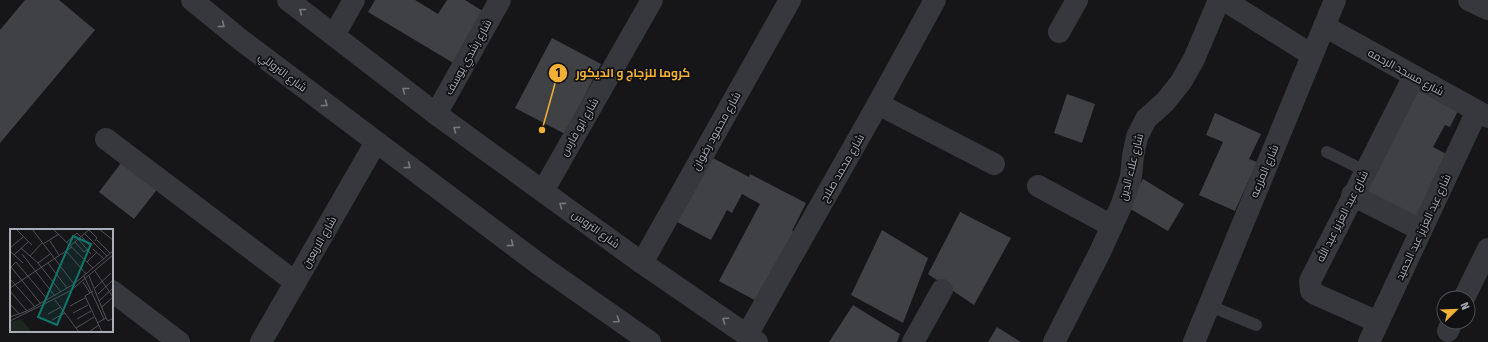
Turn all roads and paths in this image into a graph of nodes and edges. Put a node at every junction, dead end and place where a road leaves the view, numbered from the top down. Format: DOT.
graph roads {
  1 [pos="192,0"];
  2 [pos="288,0"];
  3 [pos="354,0"];
  4 [pos="500,0"];
  5 [pos="652,0"];
  6 [pos="790,0"];
  7 [pos="934,0"];
  8 [pos="1077,0"];
  9 [pos="1219,0"];
  10 [pos="1224,0"];
  11 [pos="1335,0"];
  12 [pos="1469,0"];
  13 [pos="1488,9"];
  14 [pos="1324,26"];
  15 [pos="1059,32"];
  16 [pos="334,35"];
  17 [pos="1312,55"];
  18 [pos="1414,76"];
  19 [pos="878,104"];
  20 [pos="436,114"];
  21 [pos="1482,114"];
  22 [pos="106,139"];
  23 [pos="376,142"];
  24 [pos="1328,152"];
  25 [pos="994,164"];
  26 [pos="1365,171"];
  27 [pos="1038,186"];
  28 [pos="543,191"];
  29 [pos="1352,195"];
  30 [pos="1112,226"];
  31 [pos="1421,230"];
  32 [pos="1488,249"];
  33 [pos="642,263"];
  34 [pos="296,282"];
  35 [pos="942,290"];
  36 [pos="1468,290"];
  37 [pos="113,292"];
  38 [pos="1208,305"];
  39 [pos="1378,322"];
  40 [pos="1256,325"];
  41 [pos="752,339"];
  42 [pos="179,342"];
  43 [pos="261,342"];
  44 [pos="650,342"];
  45 [pos="913,342"];
  46 [pos="1054,342"];
  47 [pos="1194,342"];
  48 [pos="1369,342"];
  1 -- 23 [label="street, شارع التروللي, one-way"];
  16 -- 2 [label="street, one-way"];
  3 -- 16 [label="street"];
  4 -- 20 [label="street, شارع رشدي يوسف"];
  5 -- 28 [label="street, شارع ابو فارس"];
  6 -- 33 [label="street, شارع محمود رضوان"];
  7 -- 19 [label="street, شارع محمد صلاح"];
  8 -- 15 [label="street"];
  9 -- 30 [label="street, شارع علاء الدين"];
  10 -- 17 [label="street"];
  11 -- 14 [label="street, شارع المزرعه"];
  12 -- 13 [label="street"];
  14 -- 17 [label="street, شارع المزرعه"];
  14 -- 18 [label="street, شارع مسجد الرحمه"];
  20 -- 16 [label="street, one-way"];
  17 -- 38 [label="street, شارع المزرعه"];
  18 -- 21 [label="street, شارع مسجد الرحمه"];
  18 -- 26 [label="street, شارع عبد العزيز عبد الله"];
  19 -- 25 [label="street"];
  19 -- 41 [label="street, شارع محمد صلاح"];
  28 -- 20 [label="street, شارع التروس, one-way"];
  21 -- 31 [label="street, شارع عبد العزيز عبد الحميد"];
  22 -- 34 [label="street"];
  23 -- 34 [label="street, شارع الاربعين"];
  23 -- 44 [label="street, one-way"];
  24 -- 26 [label="lane"];
  26 -- 29 [label="street, شارع عبد العزيز عبد الله"];
  27 -- 30 [label="street"];
  33 -- 28 [label="street, شارع التروس, one-way"];
  29 -- 31 [label="street"];
  29 -- 39 [label="street, شارع عبد العزيز عبد الله"];
  30 -- 46 [label="street, شارع علاء الدين"];
  31 -- 39 [label="street, شارع عبد العزيز عبد الحميد"];
  32 -- 36 [label="street"];
  41 -- 33 [label="street, شارع التروس, one-way"];
  34 -- 43 [label="street, شارع الاربعين"];
  35 -- 45 [label="street"];
  37 -- 42 [label="street"];
  38 -- 40 [label="lane"];
  38 -- 47 [label="street, شارع المزرعه"];
  39 -- 48 [label="street, شارع عبد العزيز عبد الحميد"];
}
